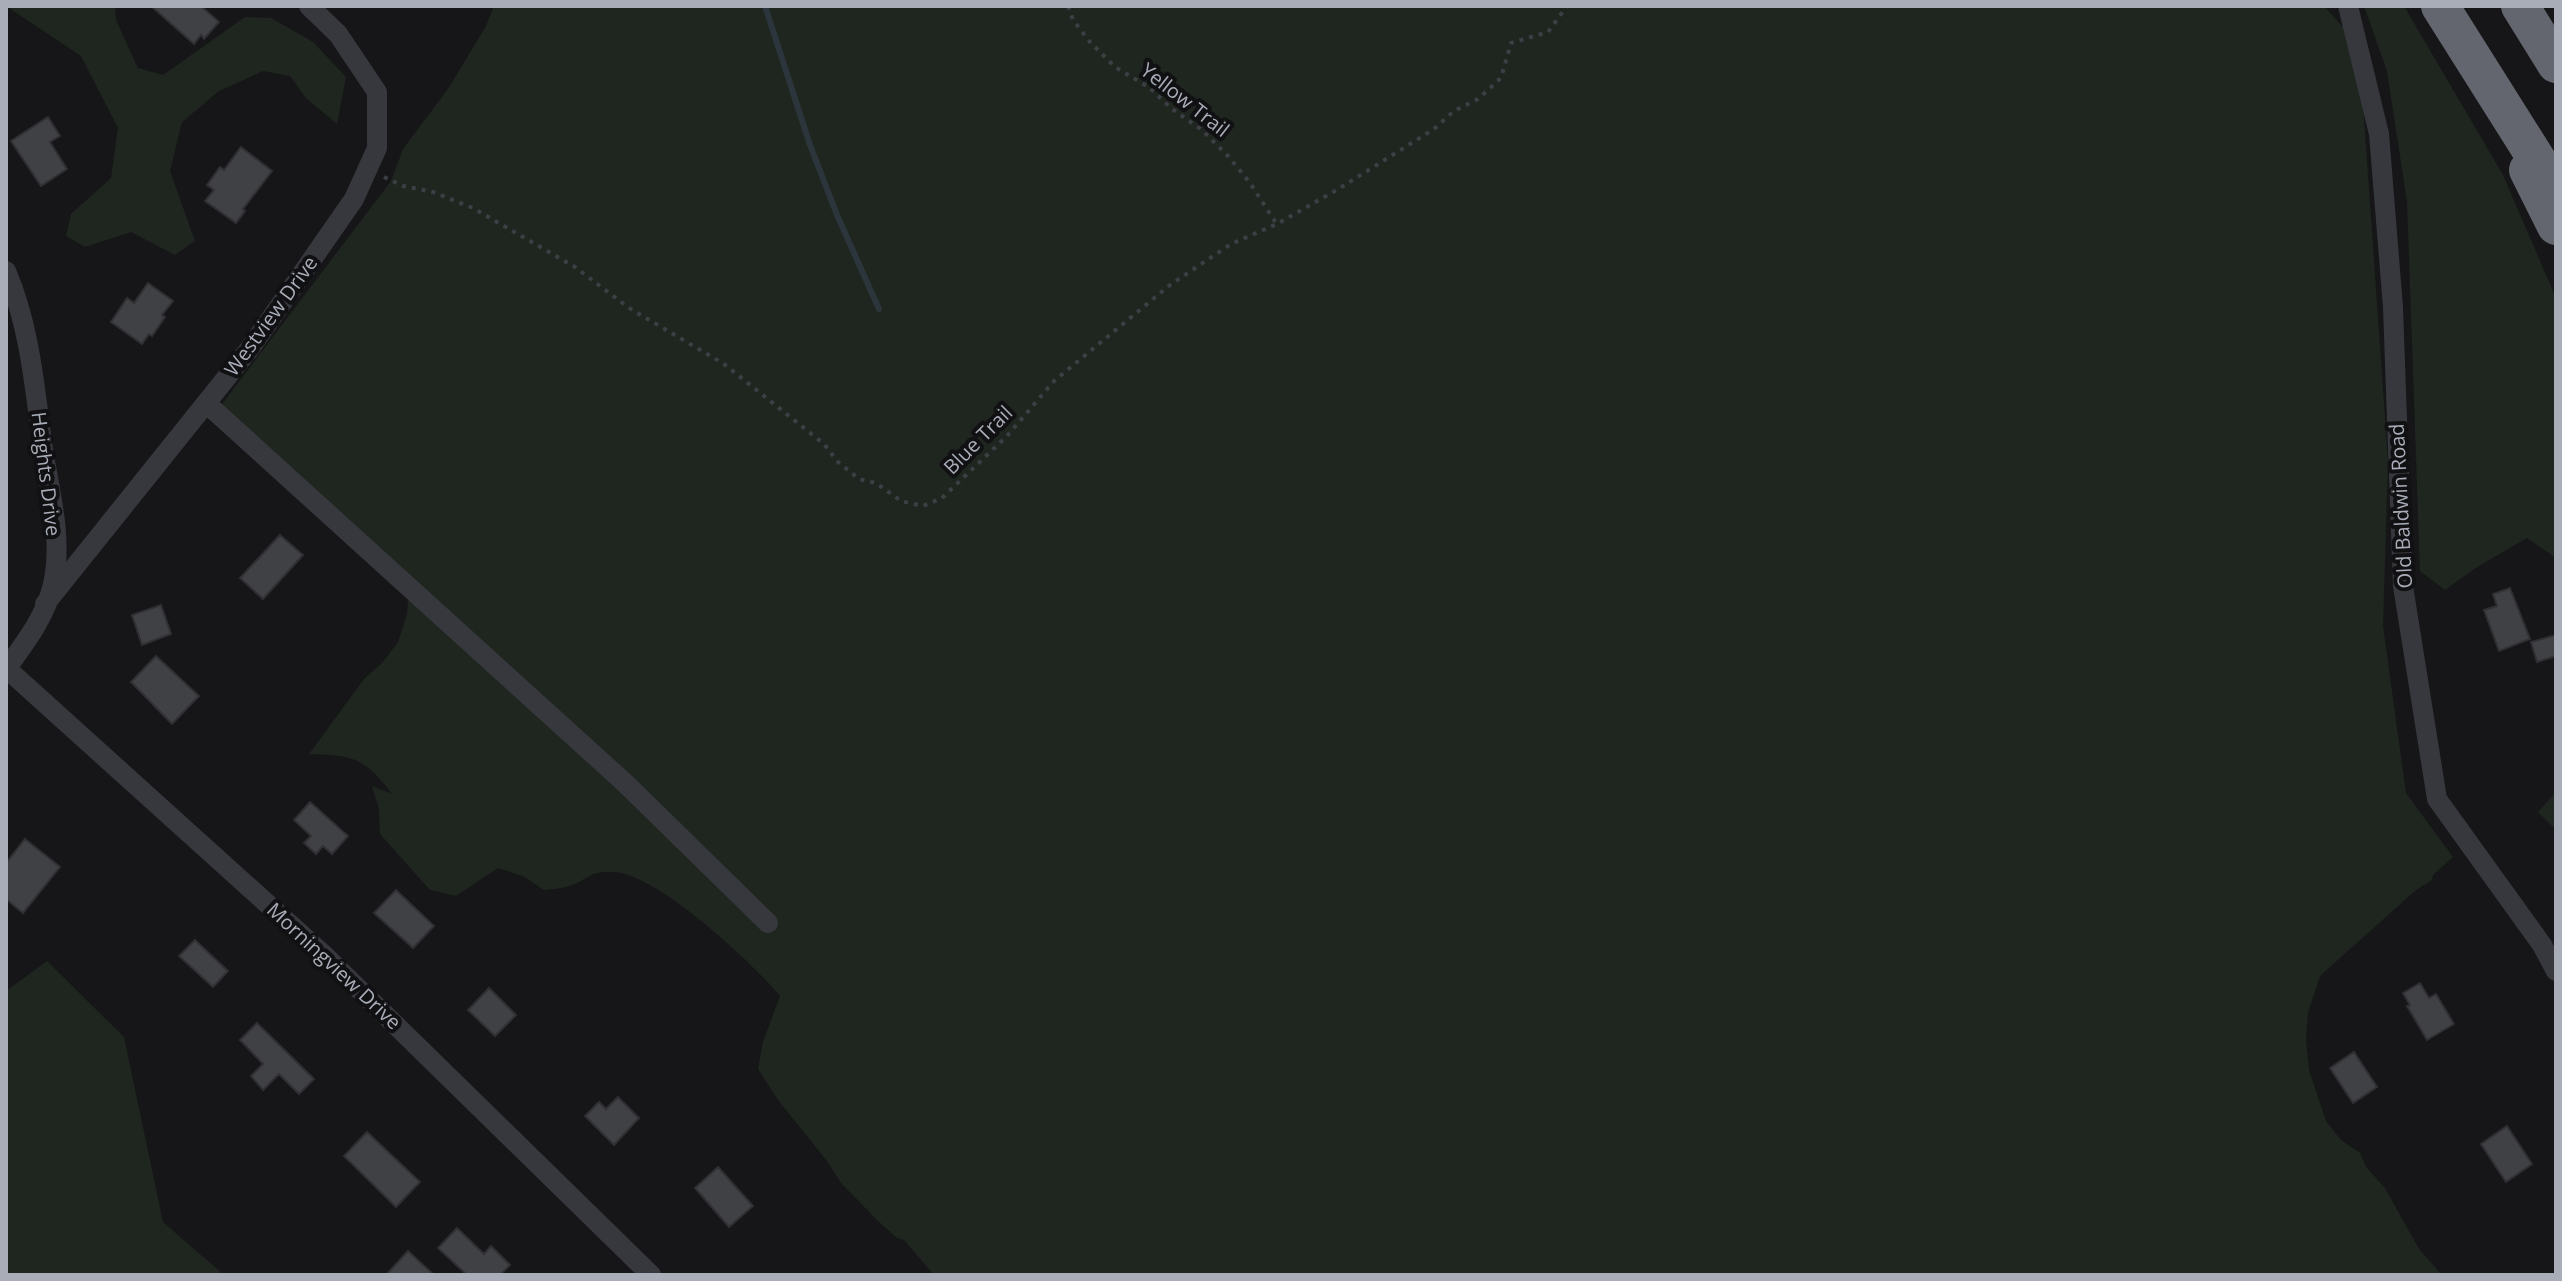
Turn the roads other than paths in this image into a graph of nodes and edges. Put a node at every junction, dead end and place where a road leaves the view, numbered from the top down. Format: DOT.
graph roads {
  1 [pos="309,6"];
  2 [pos="2348,6"];
  3 [pos="2440,6"];
  4 [pos="2520,6"];
  5 [pos="2470,52"];
  6 [pos="2556,53"];
  7 [pos="2556,64"];
  8 [pos="2556,190"];
  9 [pos="2556,226"];
  10 [pos="6,271"];
  11 [pos="206,403"];
  12 [pos="45,604"];
  13 [pos="6,669"];
  14 [pos="768,923"];
  15 [pos="2556,971"];
  16 [pos="651,1275"];
  1 -- 11 [label="street, Westview Drive"];
  2 -- 15 [label="street, Old Baldwin Road"];
  3 -- 5 [label="highway"];
  4 -- 6 [label="highway"];
  4 -- 7 [label="highway"];
  5 -- 8 [label="highway"];
  5 -- 9 [label="highway"];
  10 -- 12 [label="street, Heights Drive"];
  11 -- 12 [label="street, Westview Drive"];
  11 -- 14 [label="street"];
  12 -- 13 [label="street, Heights Drive"];
  13 -- 16 [label="street, Morningview Drive"];
}
